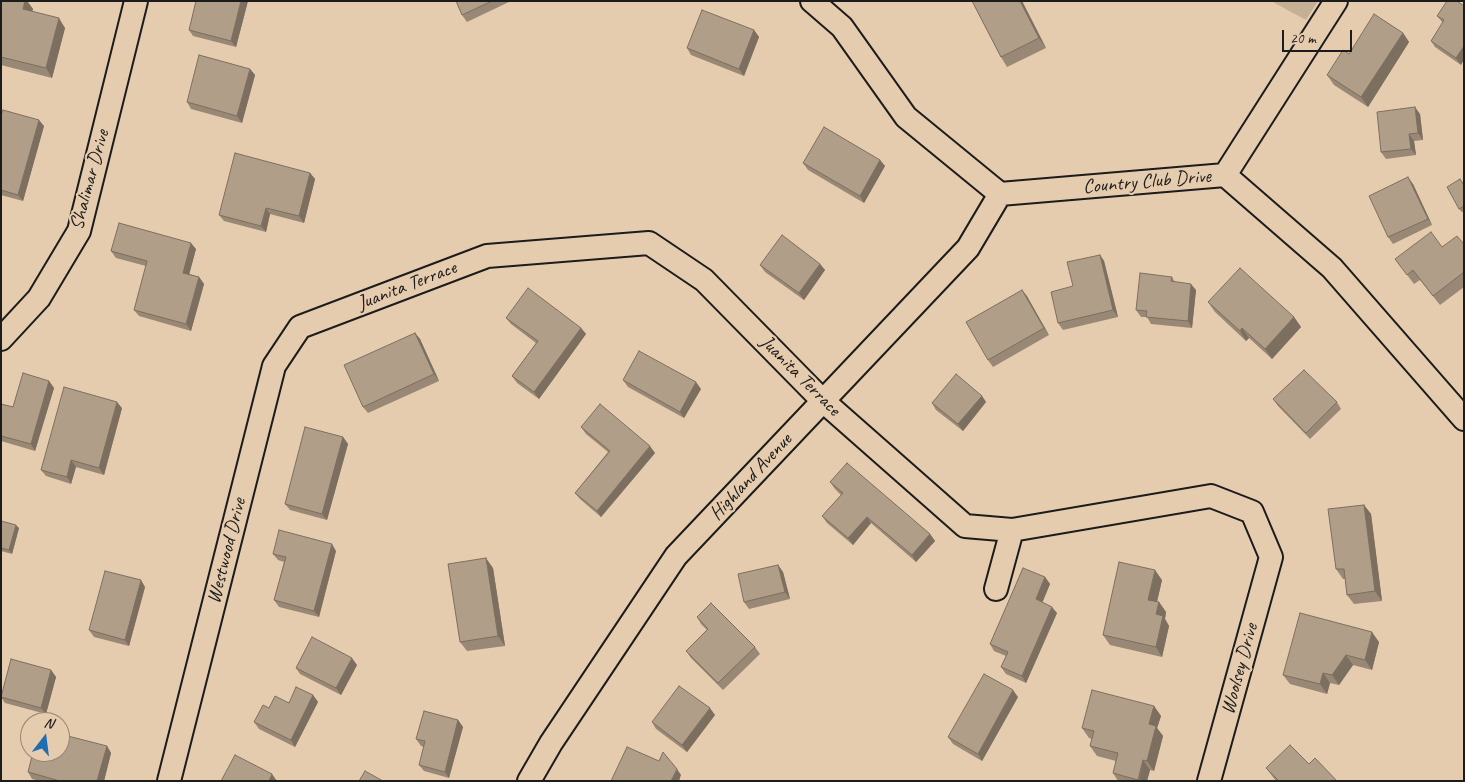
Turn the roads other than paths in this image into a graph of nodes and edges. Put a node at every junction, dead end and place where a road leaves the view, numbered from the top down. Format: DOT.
graph roads {
  1 [pos="136,1"];
  2 [pos="812,1"];
  3 [pos="1336,1"];
  4 [pos="1226,175"];
  5 [pos="1000,194"];
  6 [pos="300,327"];
  7 [pos="1,339"];
  8 [pos="822,400"];
  9 [pos="1464,419"];
  10 [pos="1012,530"];
  11 [pos="1271,557"];
  12 [pos="996,589"];
  13 [pos="169,781"];
  14 [pos="529,781"];
  15 [pos="1209,781"];
  1 -- 7 [label="street, Shalimar Drive"];
  2 -- 5 [label="street"];
  3 -- 4 [label="street"];
  4 -- 5 [label="street, Country Club Drive"];
  4 -- 9 [label="street, Country Club Drive"];
  5 -- 8 [label="street, Highland Avenue"];
  6 -- 8 [label="street, Juanita Terrace"];
  6 -- 13 [label="street, Westwood Drive"];
  8 -- 10 [label="street, Juanita Terrace"];
  8 -- 14 [label="street, Highland Avenue"];
  10 -- 11 [label="street, Juanita Terrace"];
  10 -- 12 [label="street"];
  11 -- 15 [label="street, Woolsey Drive"];
}
